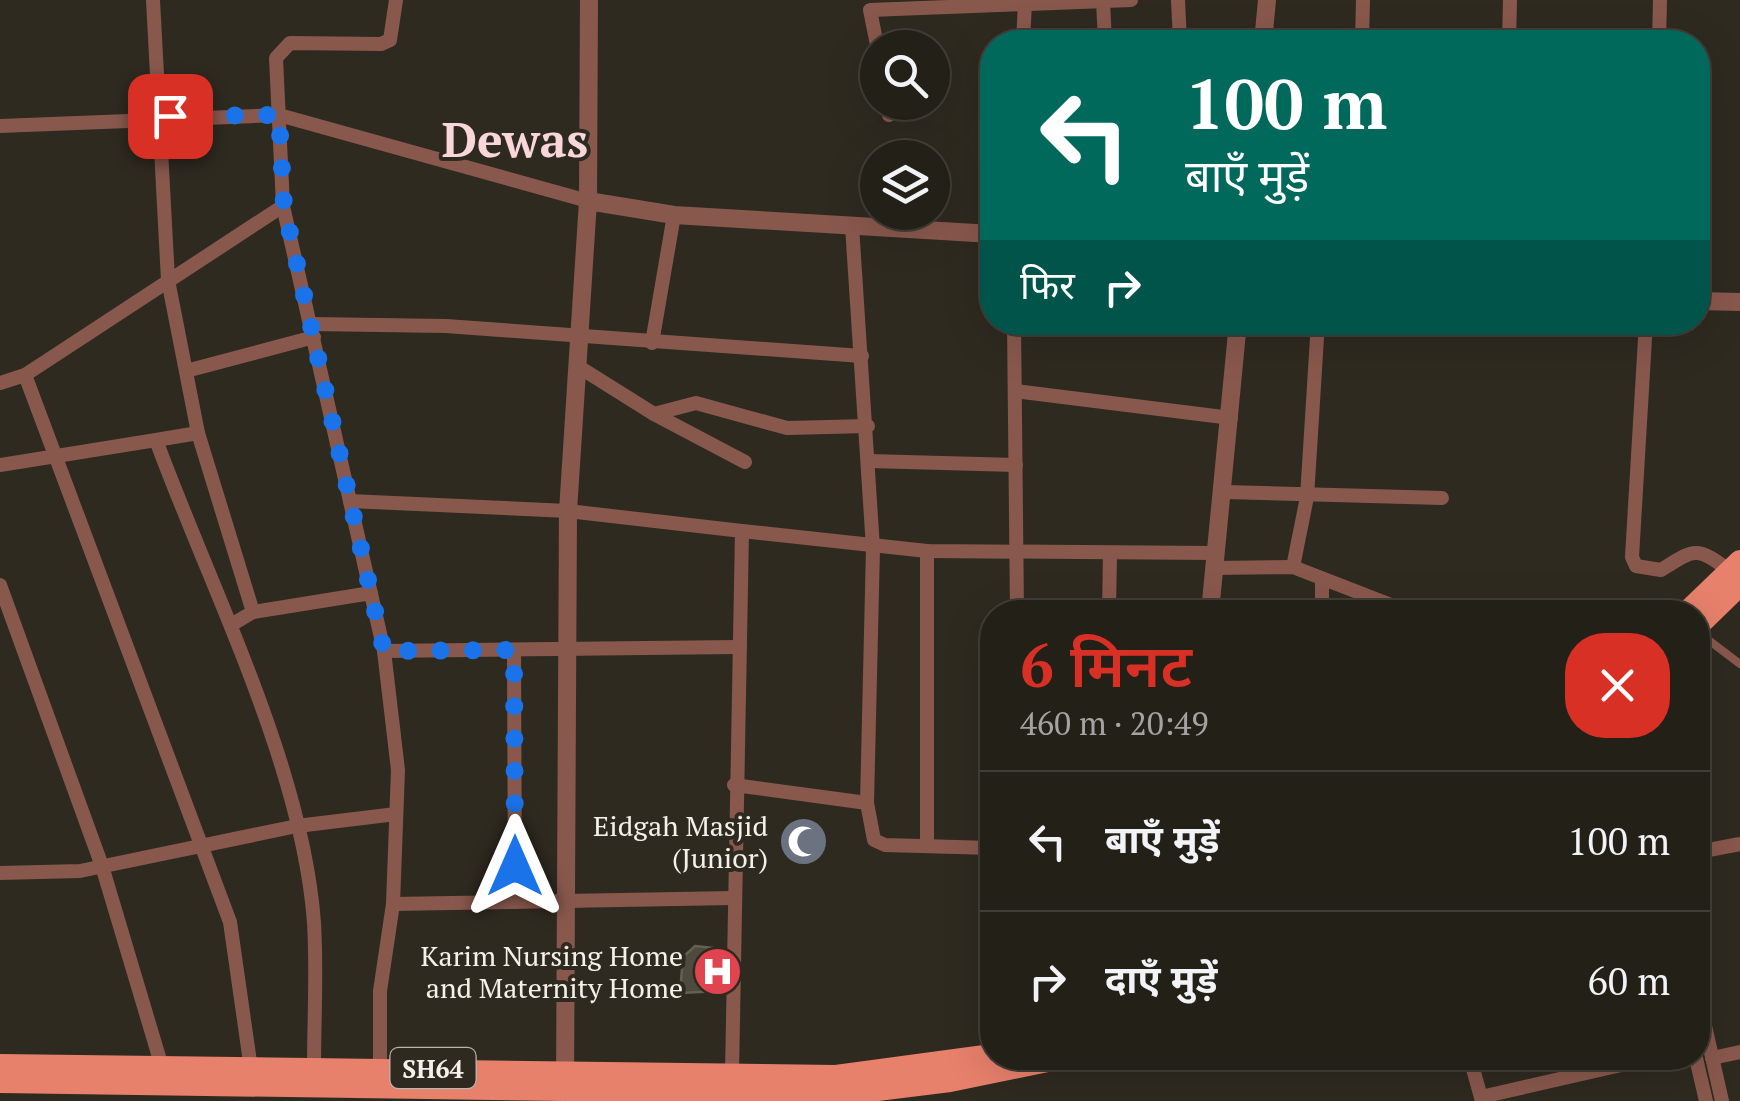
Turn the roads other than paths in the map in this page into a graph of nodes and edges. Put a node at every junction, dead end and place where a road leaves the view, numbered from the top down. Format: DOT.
graph roads {
  1 [pos="153,0"];
  2 [pos="396,0"];
  3 [pos="590,0"];
  4 [pos="1111,0"];
  5 [pos="1131,0"];
  6 [pos="1178,0"];
  7 [pos="1267,0"];
  8 [pos="1364,0"];
  9 [pos="1510,0"];
  10 [pos="1660,0"];
  11 [pos="1103,1"];
  12 [pos="1025,2"];
  13 [pos="865,5"];
  14 [pos="872,30"];
  15 [pos="1023,30"];
  16 [pos="1104,30"];
  17 [pos="1179,30"];
  18 [pos="1264,30"];
  19 [pos="1363,30"];
  20 [pos="1509,30"];
  21 [pos="1659,30"];
  22 [pos="279,115"];
  23 [pos="159,117"];
  24 [pos="0,126"];
  25 [pos="588,201"];
  26 [pos="284,206"];
  27 [pos="674,215"];
  28 [pos="852,226"];
  29 [pos="980,233"];
  30 [pos="168,280"];
  31 [pos="1710,301"];
  32 [pos="1740,302"];
  33 [pos="312,330"];
  34 [pos="1014,335"];
  35 [pos="1237,335"];
  36 [pos="1317,335"];
  37 [pos="1645,335"];
  38 [pos="582,337"];
  39 [pos="652,344"];
  40 [pos="862,356"];
  41 [pos="579,367"];
  42 [pos="186,371"];
  43 [pos="25,376"];
  44 [pos="0,383"];
  45 [pos="1015,391"];
  46 [pos="654,414"];
  47 [pos="1231,418"];
  48 [pos="868,426"];
  49 [pos="198,433"];
  50 [pos="156,440"];
  51 [pos="55,457"];
  52 [pos="745,462"];
  53 [pos="869,462"];
  54 [pos="0,465"];
  55 [pos="1016,465"];
  56 [pos="1225,492"];
  57 [pos="1307,497"];
  58 [pos="1442,498"];
  59 [pos="350,502"];
  60 [pos="568,511"];
  61 [pos="742,530"];
  62 [pos="873,548"];
  63 [pos="927,551"];
  64 [pos="1110,553"];
  65 [pos="1017,554"];
  66 [pos="1214,561"];
  67 [pos="1293,567"];
  68 [pos="1737,572"];
  69 [pos="1322,581"];
  70 [pos="0,585"];
  71 [pos="371,593"];
  72 [pos="1018,600"];
  73 [pos="1109,600"];
  74 [pos="1211,600"];
  75 [pos="1322,600"];
  76 [pos="1375,600"];
  77 [pos="1702,600"];
  78 [pos="253,612"];
  79 [pos="1710,612"];
  80 [pos="231,624"];
  81 [pos="1710,640"];
  82 [pos="738,647"];
  83 [pos="568,649"];
  84 [pos="514,650"];
  85 [pos="384,651"];
  86 [pos="1740,664"];
  87 [pos="734,785"];
  88 [pos="867,804"];
  89 [pos="396,814"];
  90 [pos="297,826"];
  91 [pos="1740,844"];
  92 [pos="928,846"];
  93 [pos="204,848"];
  94 [pos="980,848"];
  95 [pos="1710,850"];
  96 [pos="102,866"];
  97 [pos="0,873"];
  98 [pos="732,898"];
  99 [pos="515,902"];
  100 [pos="568,902"];
  101 [pos="393,904"];
  102 [pos="1710,1049"];
  103 [pos="1740,1052"];
  104 [pos="980,1058"];
  105 [pos="1712,1058"];
  106 [pos="0,1065"];
  107 [pos="162,1067"];
  108 [pos="314,1067"];
  109 [pos="251,1068"];
  110 [pos="986,1070"];
  111 [pos="1473,1070"];
  112 [pos="1602,1070"];
  113 [pos="1699,1070"];
  114 [pos="732,1074"];
  115 [pos="111,1076"];
  116 [pos="0,1082"];
  117 [pos="372,1085"];
  118 [pos="565,1086"];
  119 [pos="858,1090"];
  120 [pos="190,1094"];
  121 [pos="1481,1099"];
  122 [pos="1706,1101"];
  123 [pos="1722,1101"];
  1 -- 23 [label="street"];
  2 -- 22 [label="street"];
  3 -- 25 [label="street"];
  4 -- 5 [label="street"];
  4 -- 11 [label="street"];
  6 -- 17 [label="street"];
  7 -- 18 [label="street"];
  8 -- 19 [label="street"];
  9 -- 20 [label="street"];
  10 -- 21 [label="street"];
  11 -- 12 [label="street"];
  11 -- 16 [label="street"];
  12 -- 13 [label="street"];
  12 -- 15 [label="street"];
  13 -- 14 [label="street"];
  22 -- 23 [label="street"];
  22 -- 25 [label="street"];
  22 -- 26 [label="street"];
  23 -- 24 [label="street"];
  23 -- 30 [label="street"];
  25 -- 27 [label="street"];
  25 -- 38 [label="street"];
  26 -- 30 [label="street"];
  26 -- 33 [label="street"];
  27 -- 28 [label="street"];
  27 -- 39 [label="street"];
  28 -- 29 [label="street"];
  28 -- 40 [label="street"];
  30 -- 42 [label="street"];
  30 -- 43 [label="street"];
  31 -- 32 [label="street"];
  33 -- 38 [label="street"];
  33 -- 42 [label="street"];
  33 -- 59 [label="street"];
  34 -- 45 [label="street"];
  35 -- 47 [label="street"];
  36 -- 57 [label="street"];
  37 -- 68 [label="street"];
  38 -- 39 [label="street"];
  38 -- 41 [label="street"];
  39 -- 40 [label="street"];
  40 -- 48 [label="street"];
  41 -- 46 [label="street"];
  41 -- 60 [label="street"];
  42 -- 49 [label="street"];
  43 -- 44 [label="street"];
  43 -- 51 [label="street"];
  45 -- 47 [label="street"];
  45 -- 55 [label="street"];
  46 -- 48 [label="street"];
  46 -- 52 [label="street"];
  47 -- 56 [label="street"];
  48 -- 53 [label="street"];
  49 -- 50 [label="street"];
  49 -- 78 [label="street"];
  50 -- 51 [label="street"];
  50 -- 80 [label="street"];
  51 -- 54 [label="street"];
  51 -- 93 [label="street"];
  53 -- 55 [label="street"];
  53 -- 62 [label="street"];
  55 -- 65 [label="street"];
  56 -- 57 [label="street"];
  56 -- 66 [label="street"];
  57 -- 58 [label="street"];
  57 -- 67 [label="street"];
  59 -- 60 [label="street"];
  59 -- 71 [label="street"];
  60 -- 61 [label="street"];
  60 -- 83 [label="street"];
  61 -- 62 [label="street"];
  61 -- 82 [label="street"];
  62 -- 63 [label="street"];
  62 -- 88 [label="street"];
  63 -- 65 [label="street"];
  63 -- 92 [label="street"];
  64 -- 65 [label="street"];
  64 -- 66 [label="street"];
  64 -- 73 [label="street"];
  65 -- 72 [label="street"];
  66 -- 67 [label="street"];
  66 -- 74 [label="street"];
  67 -- 69 [label="street"];
  68 -- 77 [label="main road"];
  68 -- 79 [label="main road"];
  69 -- 75 [label="street"];
  69 -- 76 [label="street"];
  70 -- 96 [label="street"];
  71 -- 78 [label="street"];
  71 -- 85 [label="street"];
  78 -- 80 [label="street"];
  80 -- 90 [label="street"];
  81 -- 86 [label="lane"];
  82 -- 83 [label="street"];
  82 -- 87 [label="street"];
  83 -- 84 [label="street"];
  83 -- 100 [label="street"];
  84 -- 85 [label="street"];
  84 -- 99 [label="street"];
  85 -- 89 [label="street"];
  87 -- 88 [label="street"];
  87 -- 98 [label="street"];
  88 -- 92 [label="street"];
  89 -- 90 [label="street"];
  89 -- 101 [label="street"];
  90 -- 93 [label="street"];
  90 -- 108 [label="street"];
  91 -- 95 [label="street"];
  92 -- 94 [label="street"];
  93 -- 96 [label="street"];
  93 -- 109 [label="street"];
  96 -- 97 [label="street"];
  96 -- 107 [label="street"];
  98 -- 100 [label="street"];
  98 -- 114 [label="street"];
  99 -- 100 [label="street"];
  99 -- 101 [label="street"];
  100 -- 118 [label="street"];
  101 -- 117 [label="street"];
  102 -- 105 [label="street"];
  103 -- 105 [label="street"];
  104 -- 119 [label="main road"];
  105 -- 123 [label="street"];
  106 -- 115 [label="main road, SH64"];
  107 -- 109 [label="main road, SH64"];
  107 -- 115 [label="main road, SH64"];
  108 -- 109 [label="main road, SH64"];
  108 -- 117 [label="main road, SH64"];
  110 -- 119 [label="main road"];
  111 -- 121 [label="street"];
  112 -- 121 [label="street"];
  113 -- 122 [label="street"];
  114 -- 118 [label="main road, SH64"];
  114 -- 119 [label="main road, SH64"];
  115 -- 116 [label="main road, SH64"];
  115 -- 120 [label="main road, SH64"];
  117 -- 118 [label="main road, SH64"];
  117 -- 120 [label="main road, SH64"];
  118 -- 119 [label="main road, SH64"];
}
